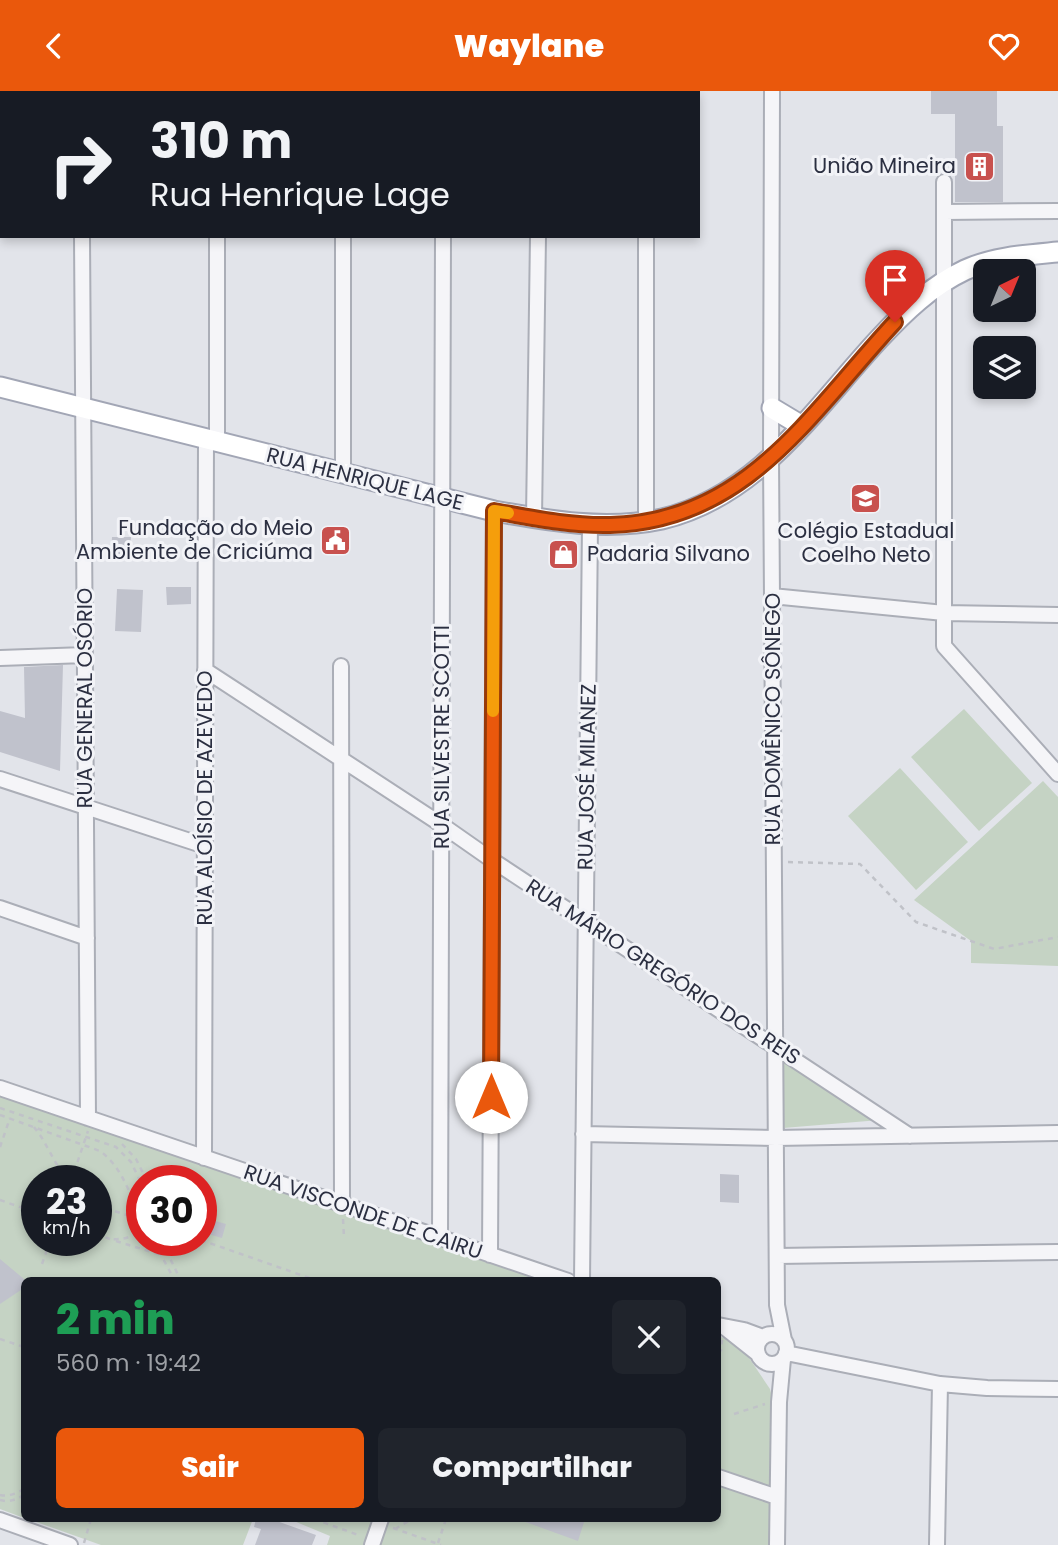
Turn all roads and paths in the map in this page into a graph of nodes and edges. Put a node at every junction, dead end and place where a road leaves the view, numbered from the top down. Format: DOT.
graph roads {
  1 [pos="772,91"];
  2 [pos="944,183"];
  3 [pos="1058,211"];
  4 [pos="944,212"];
  5 [pos="82,238"];
  6 [pos="217,238"];
  7 [pos="343,238"];
  8 [pos="443,238"];
  9 [pos="538,238"];
  10 [pos="646,238"];
  11 [pos="1058,252"];
  12 [pos="944,281"];
  13 [pos="0,387"];
  14 [pos="83,408"];
  15 [pos="772,408"];
  16 [pos="803,426"];
  17 [pos="211,440"];
  18 [pos="771,458"];
  19 [pos="343,474"];
  20 [pos="443,499"];
  21 [pos="494,511"];
  22 [pos="534,518"];
  23 [pos="646,522"];
  24 [pos="590,525"];
  25 [pos="772,597"];
  26 [pos="944,613"];
  27 [pos="1058,615"];
  28 [pos="85,655"];
  29 [pos="0,658"];
  30 [pos="341,666"];
  31 [pos="205,670"];
  32 [pos="341,760"];
  33 [pos="1058,774"];
  34 [pos="0,779"];
  35 [pos="86,807"];
  36 [pos="442,825"];
  37 [pos="205,845"];
  38 [pos="492,860"];
  39 [pos="774,862"];
  40 [pos="0,908"];
  41 [pos="586,921"];
  42 [pos="1058,937"];
  43 [pos="87,938"];
  44 [pos="775,1046"];
  45 [pos="0,1088"];
  46 [pos="0,1108"];
  47 [pos="0,1115"];
  48 [pos="10,1118"];
  49 [pos="88,1118"];
  50 [pos="32,1125"];
  51 [pos="583,1133"];
  52 [pos="1058,1133"];
  53 [pos="909,1136"];
  54 [pos="86,1137"];
  55 [pos="776,1139"];
  56 [pos="119,1141"];
  57 [pos="83,1145"];
  58 [pos="0,1147"];
  59 [pos="204,1158"];
  60 [pos="57,1165"];
  61 [pos="76,1165"];
  62 [pos="132,1165"];
  63 [pos="139,1165"];
  64 [pos="126,1185"];
  65 [pos="0,1199"];
  66 [pos="342,1204"];
  67 [pos="21,1207"];
  68 [pos="344,1237"];
  69 [pos="440,1238"];
  70 [pos="217,1246"];
  71 [pos="1058,1252"];
  72 [pos="490,1255"];
  73 [pos="45,1256"];
  74 [pos="162,1256"];
  75 [pos="169,1256"];
  76 [pos="777,1256"];
  77 [pos="42,1264"];
  78 [pos="173,1277"];
  79 [pos="179,1277"];
  80 [pos="306,1277"];
  81 [pos="556,1277"];
  82 [pos="582,1277"];
  83 [pos="777,1305"];
  84 [pos="721,1326"];
  85 [pos="721,1327"];
  86 [pos="764,1336"];
  87 [pos="0,1339"];
  88 [pos="21,1346"];
  89 [pos="784,1351"];
  90 [pos="760,1357"];
  91 [pos="940,1384"];
  92 [pos="1058,1389"];
  93 [pos="779,1402"];
  94 [pos="734,1414"];
  95 [pos="721,1478"];
  96 [pos="21,1490"];
  97 [pos="0,1495"];
  98 [pos="21,1496"];
  99 [pos="777,1497"];
  100 [pos="0,1500"];
  101 [pos="0,1520"];
  102 [pos="90,1522"];
  103 [pos="321,1522"];
  104 [pos="381,1522"];
  105 [pos="383,1522"];
  106 [pos="407,1522"];
  107 [pos="445,1522"];
  108 [pos="395,1529"];
  109 [pos="373,1543"];
  110 [pos="70,1545"];
  111 [pos="83,1545"];
  112 [pos="439,1545"];
  113 [pos="777,1545"];
  114 [pos="937,1545"];
  1 -- 15 [label="street, RUA DOMÊNICO SÔNEGO"];
  2 -- 4 [label="street"];
  3 -- 4 [label="street"];
  4 -- 12 [label="street"];
  5 -- 14 [label="street, RUA GENERAL OSÓRIO"];
  6 -- 17 [label="street, RUA ALOÍSIO DE AZEVEDO"];
  7 -- 19 [label="street"];
  8 -- 20 [label="street, RUA SILVESTRE SCOTTI"];
  9 -- 22 [label="street"];
  10 -- 23 [label="street"];
  11 -- 12 [label="main road, RUA HENRIQUE LAGE"];
  12 -- 16 [label="main road, RUA HENRIQUE LAGE"];
  12 -- 26 [label="street"];
  13 -- 14 [label="main road, RUA HENRIQUE LAGE"];
  14 -- 17 [label="main road, RUA HENRIQUE LAGE"];
  14 -- 28 [label="street, RUA GENERAL OSÓRIO"];
  15 -- 16 [label="main road"];
  15 -- 18 [label="street, RUA DOMÊNICO SÔNEGO"];
  16 -- 18 [label="main road, RUA HENRIQUE LAGE"];
  17 -- 19 [label="main road, RUA HENRIQUE LAGE"];
  17 -- 31 [label="street, RUA ALOÍSIO DE AZEVEDO"];
  18 -- 23 [label="main road, RUA HENRIQUE LAGE"];
  18 -- 25 [label="street, RUA DOMÊNICO SÔNEGO"];
  19 -- 20 [label="main road, RUA HENRIQUE LAGE"];
  20 -- 21 [label="main road, RUA HENRIQUE LAGE"];
  20 -- 36 [label="street, RUA SILVESTRE SCOTTI"];
  21 -- 22 [label="main road, RUA HENRIQUE LAGE"];
  21 -- 38 [label="street"];
  22 -- 24 [label="main road, RUA HENRIQUE LAGE"];
  23 -- 24 [label="main road, RUA HENRIQUE LAGE"];
  24 -- 41 [label="street, RUA JOSÉ MILANEZ"];
  25 -- 26 [label="street"];
  25 -- 39 [label="street, RUA DOMÊNICO SÔNEGO"];
  26 -- 27 [label="street"];
  26 -- 33 [label="street"];
  28 -- 29 [label="street"];
  28 -- 35 [label="street, RUA GENERAL OSÓRIO"];
  30 -- 32 [label="street"];
  31 -- 32 [label="street, RUA MÁRIO GREGÓRIO DOS REIS"];
  31 -- 37 [label="street, RUA ALOÍSIO DE AZEVEDO"];
  32 -- 36 [label="street, RUA MÁRIO GREGÓRIO DOS REIS"];
  32 -- 66 [label="street"];
  34 -- 35 [label="street"];
  35 -- 37 [label="street"];
  35 -- 43 [label="street, RUA GENERAL OSÓRIO"];
  36 -- 38 [label="street, RUA MÁRIO GREGÓRIO DOS REIS"];
  36 -- 69 [label="street, RUA SILVESTRE SCOTTI"];
  37 -- 59 [label="street, RUA ALOÍSIO DE AZEVEDO"];
  38 -- 41 [label="street, RUA MÁRIO GREGÓRIO DOS REIS"];
  38 -- 72 [label="street"];
  39 -- 42 [label="path"];
  39 -- 44 [label="street, RUA DOMÊNICO SÔNEGO"];
  40 -- 43 [label="street"];
  41 -- 44 [label="street, RUA MÁRIO GREGÓRIO DOS REIS"];
  41 -- 51 [label="street, RUA JOSÉ MILANEZ"];
  43 -- 49 [label="street, RUA GENERAL OSÓRIO"];
  44 -- 53 [label="street, RUA MÁRIO GREGÓRIO DOS REIS"];
  44 -- 55 [label="street, RUA DOMÊNICO SÔNEGO"];
  45 -- 49 [label="street, RUA VISCONDE DE CAIRU"];
  46 -- 54 [label="path"];
  47 -- 48 [label="path"];
  48 -- 50 [label="path"];
  48 -- 58 [label="path"];
  49 -- 54 [label="path"];
  49 -- 59 [label="street, RUA VISCONDE DE CAIRU"];
  50 -- 57 [label="path"];
  50 -- 60 [label="path"];
  51 -- 55 [label="street"];
  51 -- 82 [label="street, RUA JOSÉ MILANEZ"];
  52 -- 53 [label="street"];
  53 -- 55 [label="street"];
  54 -- 57 [label="path"];
  54 -- 62 [label="path"];
  55 -- 76 [label="street, RUA DOMÊNICO SÔNEGO"];
  56 -- 63 [label="path"];
  57 -- 61 [label="path"];
  57 -- 64 [label="path"];
  59 -- 66 [label="street, RUA VISCONDE DE CAIRU"];
  65 -- 67 [label="path"];
  66 -- 68 [label="path"];
  66 -- 69 [label="street, RUA VISCONDE DE CAIRU"];
  69 -- 72 [label="street, RUA VISCONDE DE CAIRU"];
  70 -- 80 [label="path"];
  71 -- 76 [label="street"];
  72 -- 81 [label="street, RUA VISCONDE DE CAIRU"];
  73 -- 77 [label="path"];
  74 -- 78 [label="path"];
  75 -- 79 [label="path"];
  76 -- 83 [label="street, RUA DOMÊNICO SÔNEGO"];
  83 -- 86 [label="street, RUA DOMÊNICO SÔNEGO"];
  83 -- 89 [label="street, RUA DOMÊNICO SÔNEGO"];
  84 -- 86 [label="street"];
  85 -- 90 [label="street"];
  86 -- 89 [label="street"];
  86 -- 90 [label="street"];
  87 -- 88 [label="path"];
  89 -- 90 [label="street"];
  89 -- 91 [label="street"];
  89 -- 93 [label="street, RUA DOMÊNICO SÔNEGO"];
  90 -- 93 [label="street, RUA DOMÊNICO SÔNEGO"];
  91 -- 92 [label="street"];
  91 -- 114 [label="street"];
  93 -- 94 [label="path"];
  93 -- 99 [label="street, RUA DOMÊNICO SÔNEGO"];
  95 -- 99 [label="street"];
  96 -- 97 [label="path"];
  98 -- 100 [label="path"];
  99 -- 113 [label="street, RUA DOMÊNICO SÔNEGO"];
  101 -- 110 [label="street"];
  102 -- 111 [label="path"];
  103 -- 109 [label="path"];
  104 -- 109 [label="street"];
  105 -- 108 [label="path"];
  106 -- 108 [label="path"];
  107 -- 112 [label="path"];
  108 -- 112 [label="path"];
}
